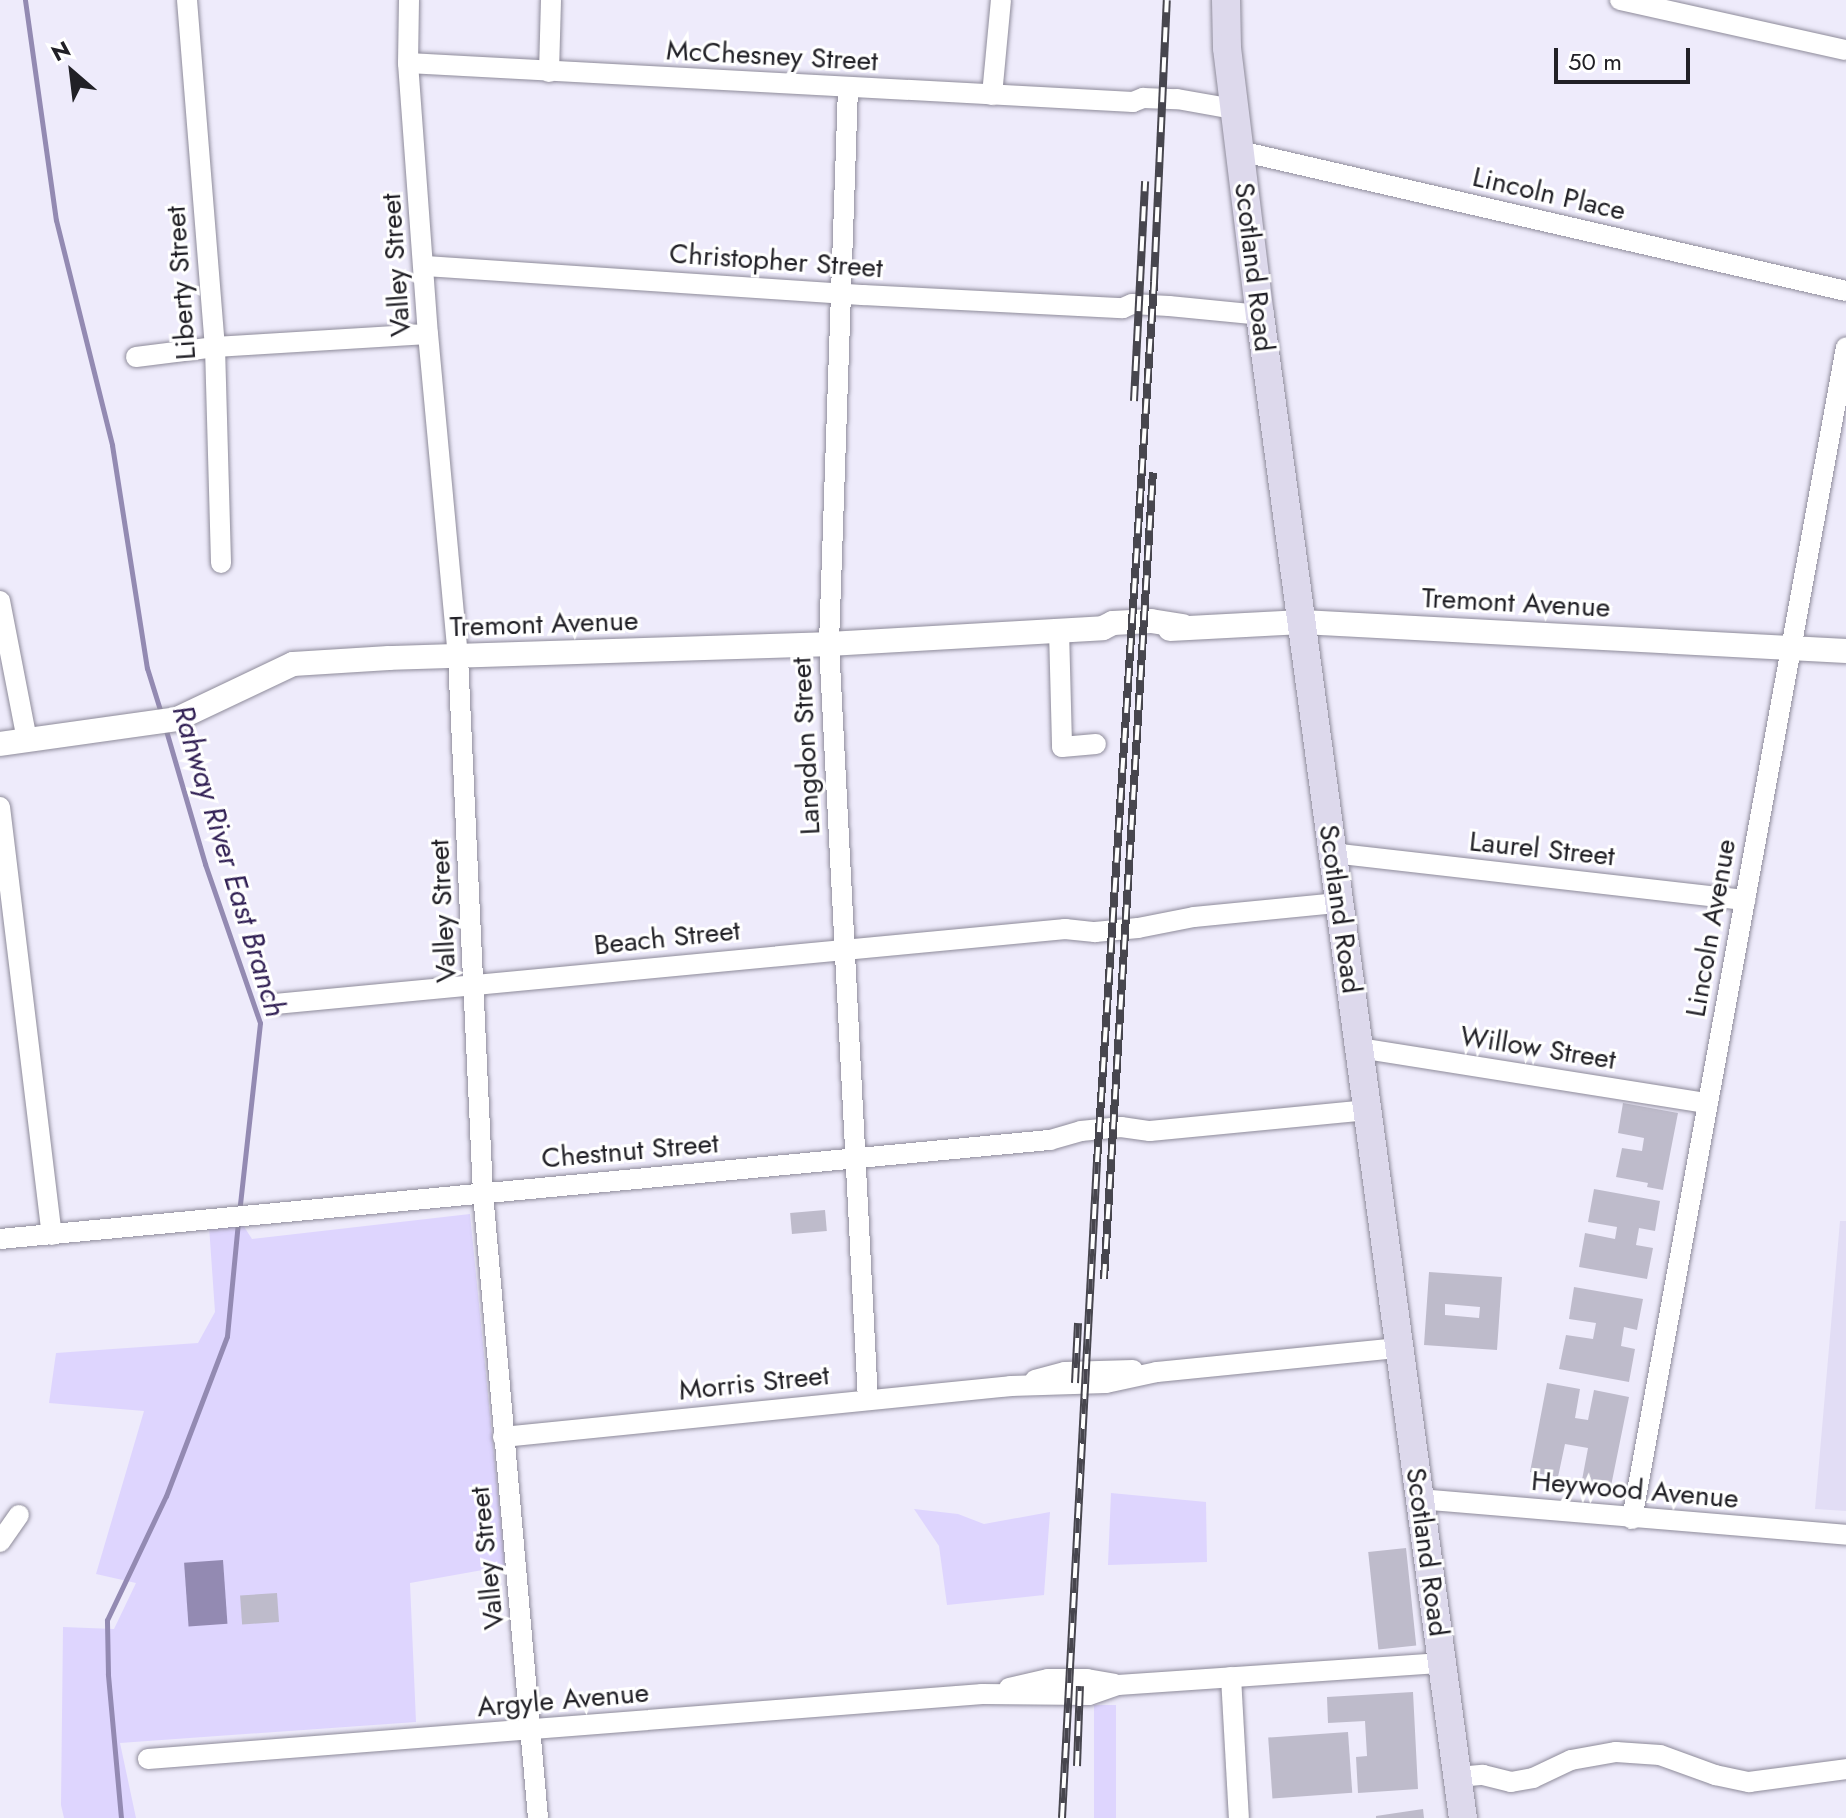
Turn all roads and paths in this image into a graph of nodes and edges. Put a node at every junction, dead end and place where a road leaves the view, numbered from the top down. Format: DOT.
graph roads {
  1 [pos="187,0"];
  2 [pos="409,0"];
  3 [pos="551,0"];
  4 [pos="1001,0"];
  5 [pos="1226,0"];
  6 [pos="1620,0"];
  7 [pos="1846,50"];
  8 [pos="408,63"];
  9 [pos="549,72"];
  10 [pos="848,88"];
  11 [pos="992,95"];
  12 [pos="1234,109"];
  13 [pos="1240,151"];
  14 [pos="424,266"];
  15 [pos="1846,291"];
  16 [pos="842,294"];
  17 [pos="1260,315"];
  18 [pos="428,334"];
  19 [pos="215,347"];
  20 [pos="1846,347"];
  21 [pos="136,357"];
  22 [pos="221,563"];
  23 [pos="0,601"];
  24 [pos="1302,622"];
  25 [pos="1059,630"];
  26 [pos="829,644"];
  27 [pos="1791,646"];
  28 [pos="1846,651"];
  29 [pos="458,657"];
  30 [pos="27,740"];
  31 [pos="0,744"];
  32 [pos="1096,744"];
  33 [pos="0,807"];
  34 [pos="1332,853"];
  35 [pos="1745,900"];
  36 [pos="1338,903"];
  37 [pos="844,949"];
  38 [pos="475,985"];
  39 [pos="275,1004"];
  40 [pos="1359,1048"];
  41 [pos="1708,1103"];
  42 [pos="1368,1110"];
  43 [pos="855,1158"];
  44 [pos="483,1193"];
  45 [pos="52,1235"];
  46 [pos="0,1239"];
  47 [pos="1399,1348"];
  48 [pos="868,1400"];
  49 [pos="503,1437"];
  50 [pos="1420,1499"];
  51 [pos="19,1515"];
  52 [pos="1632,1519"];
  53 [pos="1846,1535"];
  54 [pos="0,1542"];
  55 [pos="1442,1663"];
  56 [pos="1231,1677"];
  57 [pos="533,1730"];
  58 [pos="148,1759"];
  59 [pos="1846,1769"];
  60 [pos="1458,1777"];
  61 [pos="538,1818"];
  62 [pos="1239,1818"];
  63 [pos="1463,1818"];
  1 -- 19 [label="street, Liberty Street"];
  2 -- 8 [label="street, Valley Street"];
  3 -- 9 [label="street"];
  4 -- 11 [label="street"];
  5 -- 12 [label="main road, Scotland Road"];
  6 -- 7 [label="street"];
  8 -- 9 [label="street, McChesney Street"];
  8 -- 14 [label="street, Valley Street"];
  9 -- 10 [label="street, McChesney Street"];
  10 -- 11 [label="street, McChesney Street"];
  10 -- 16 [label="street, Langdon Street"];
  11 -- 12 [label="street, McChesney Street"];
  12 -- 13 [label="main road, Scotland Road"];
  13 -- 15 [label="street, Lincoln Place"];
  13 -- 17 [label="main road, Scotland Road"];
  14 -- 16 [label="street, Christopher Street"];
  14 -- 18 [label="street, Valley Street"];
  16 -- 17 [label="street, Christopher Street"];
  16 -- 26 [label="street, Langdon Street"];
  17 -- 24 [label="main road, Scotland Road"];
  18 -- 19 [label="street"];
  18 -- 29 [label="street, Valley Street"];
  19 -- 21 [label="street"];
  19 -- 22 [label="street, Liberty Street"];
  20 -- 27 [label="street, Lincoln Avenue"];
  23 -- 30 [label="street"];
  24 -- 25 [label="street, Tremont Avenue"];
  24 -- 27 [label="street, Tremont Avenue"];
  24 -- 34 [label="main road, Scotland Road"];
  25 -- 26 [label="street, Tremont Avenue"];
  25 -- 32 [label="street"];
  26 -- 29 [label="street, Tremont Avenue"];
  26 -- 37 [label="street, Langdon Street"];
  27 -- 28 [label="street, Tremont Avenue"];
  27 -- 35 [label="street, Lincoln Avenue"];
  29 -- 30 [label="street, Tremont Avenue"];
  29 -- 38 [label="street, Valley Street"];
  30 -- 31 [label="street, Tremont Avenue"];
  33 -- 45 [label="street"];
  34 -- 35 [label="street, Laurel Street"];
  34 -- 36 [label="main road, Scotland Road"];
  35 -- 41 [label="street, Lincoln Avenue"];
  36 -- 37 [label="street, Beach Street"];
  36 -- 40 [label="main road, Scotland Road"];
  37 -- 38 [label="street, Beach Street"];
  37 -- 43 [label="street, Langdon Street"];
  38 -- 39 [label="street, Beach Street"];
  38 -- 44 [label="street, Valley Street"];
  40 -- 41 [label="street, Willow Street"];
  40 -- 42 [label="main road, Scotland Road"];
  41 -- 52 [label="street, Lincoln Avenue"];
  42 -- 43 [label="street, Chestnut Street"];
  42 -- 47 [label="main road, Scotland Road"];
  43 -- 44 [label="street, Chestnut Street"];
  43 -- 48 [label="street, Langdon Street"];
  44 -- 45 [label="street, Chestnut Street"];
  44 -- 49 [label="street, Valley Street"];
  45 -- 46 [label="street, Chestnut Street"];
  47 -- 48 [label="street, Morris Street"];
  47 -- 50 [label="main road, Scotland Road"];
  48 -- 49 [label="street, Morris Street"];
  49 -- 57 [label="street, Valley Street"];
  50 -- 52 [label="street, Heywood Avenue"];
  50 -- 55 [label="main road, Scotland Road"];
  51 -- 54 [label="street"];
  52 -- 53 [label="street, Heywood Avenue"];
  55 -- 56 [label="street, Argyle Avenue"];
  55 -- 60 [label="main road, Scotland Road"];
  56 -- 57 [label="street, Argyle Avenue"];
  56 -- 62 [label="street"];
  57 -- 58 [label="street, Argyle Avenue"];
  57 -- 61 [label="street, Valley Street"];
  59 -- 60 [label="street"];
  60 -- 63 [label="main road, Scotland Road"];
}
